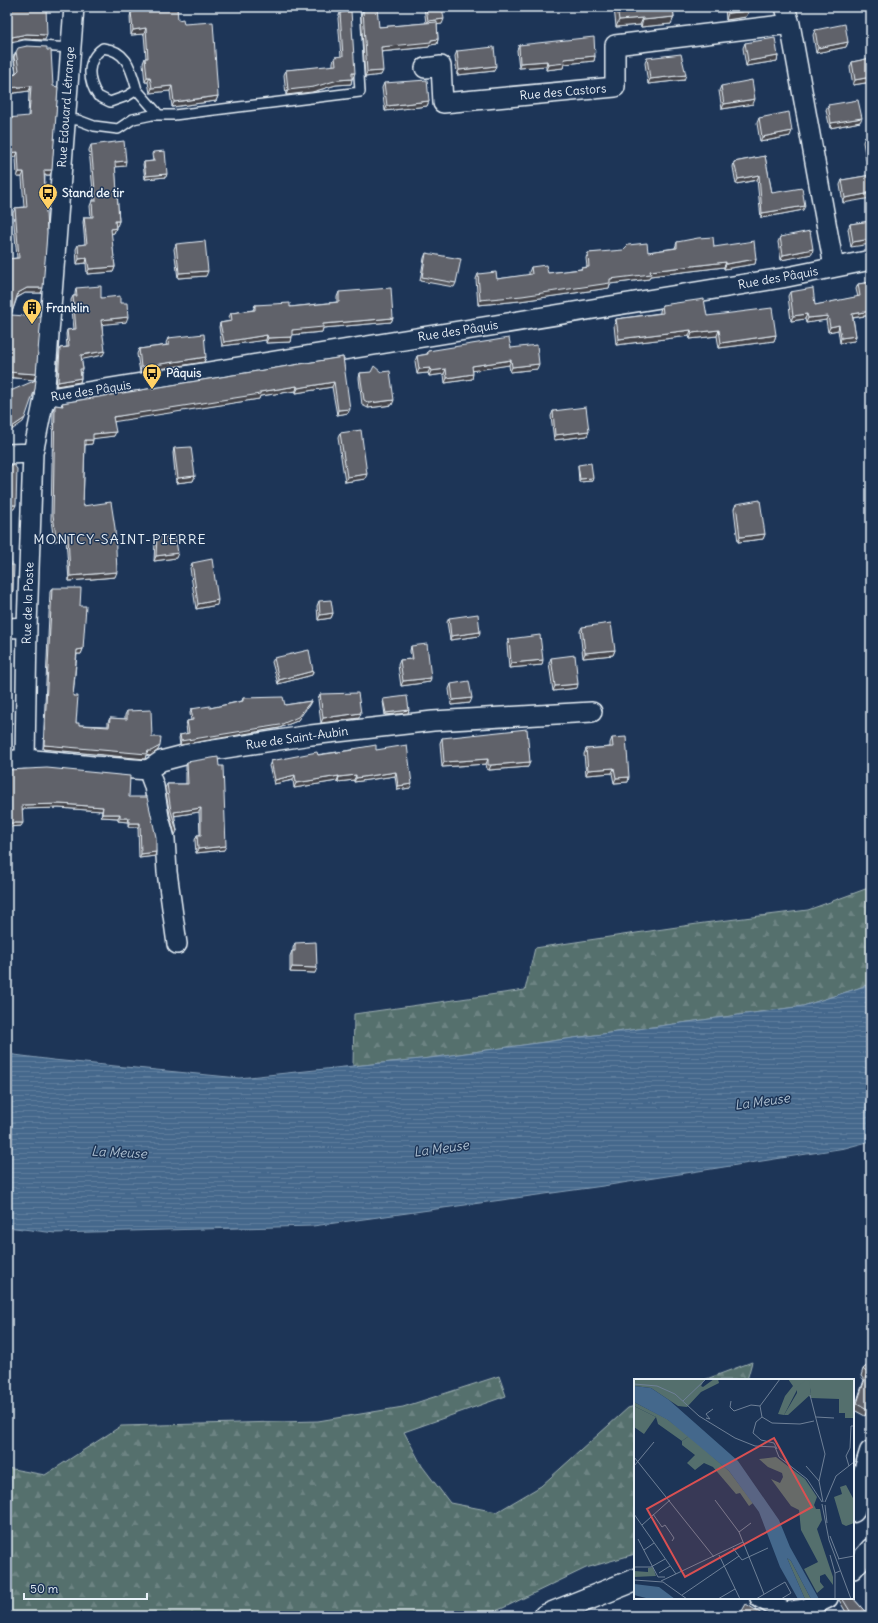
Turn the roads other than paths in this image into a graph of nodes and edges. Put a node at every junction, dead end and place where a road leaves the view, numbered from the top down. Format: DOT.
graph roads {
  1 [pos="74,7"];
  2 [pos="355,7"];
  3 [pos="788,16"];
  4 [pos="71,48"];
  5 [pos="424,68"];
  6 [pos="11,74"];
  7 [pos="137,90"];
  8 [pos="158,115"];
  9 [pos="66,119"];
  10 [pos="871,260"];
  11 [pos="834,267"];
  12 [pos="44,399"];
  13 [pos="33,453"];
  14 [pos="7,454"];
  15 [pos="27,627"];
  16 [pos="7,628"];
  17 [pos="592,712"];
  18 [pos="16,760"];
  19 [pos="148,770"];
  20 [pos="177,944"];
  21 [pos="871,1452"];
  22 [pos="854,1508"];
  23 [pos="871,1548"];
  24 [pos="854,1568"];
  25 [pos="634,1580"];
  26 [pos="762,1599"];
  27 [pos="826,1599"];
  28 [pos="545,1616"];
  1 -- 4 [label="street, Rue Edouard Létrange"];
  2 -- 8 [label="lane"];
  3 -- 5 [label="street, Rue des Castors"];
  3 -- 11 [label="street, Rue des Castors"];
  4 -- 6 [label="lane"];
  4 -- 9 [label="street, Rue Edouard Létrange"];
  7 -- 7 [label="lane"];
  7 -- 8 [label="lane"];
  8 -- 9 [label="lane"];
  9 -- 12 [label="street, Rue Edouard Létrange"];
  10 -- 11 [label="street, Rue des Pâquis"];
  11 -- 12 [label="street, Rue des Pâquis"];
  12 -- 13 [label="street, Rue de la Poste"];
  13 -- 14 [label="street"];
  13 -- 15 [label="street, Rue de la Poste"];
  15 -- 16 [label="street"];
  15 -- 18 [label="street, Rue de la Poste"];
  17 -- 19 [label="street, Rue de Saint-Aubin"];
  18 -- 19 [label="street"];
  19 -- 20 [label="street"];
  21 -- 22 [label="street"];
  23 -- 24 [label="street"];
  25 -- 28 [label="street"];
  26 -- 27 [label="street"];
}
